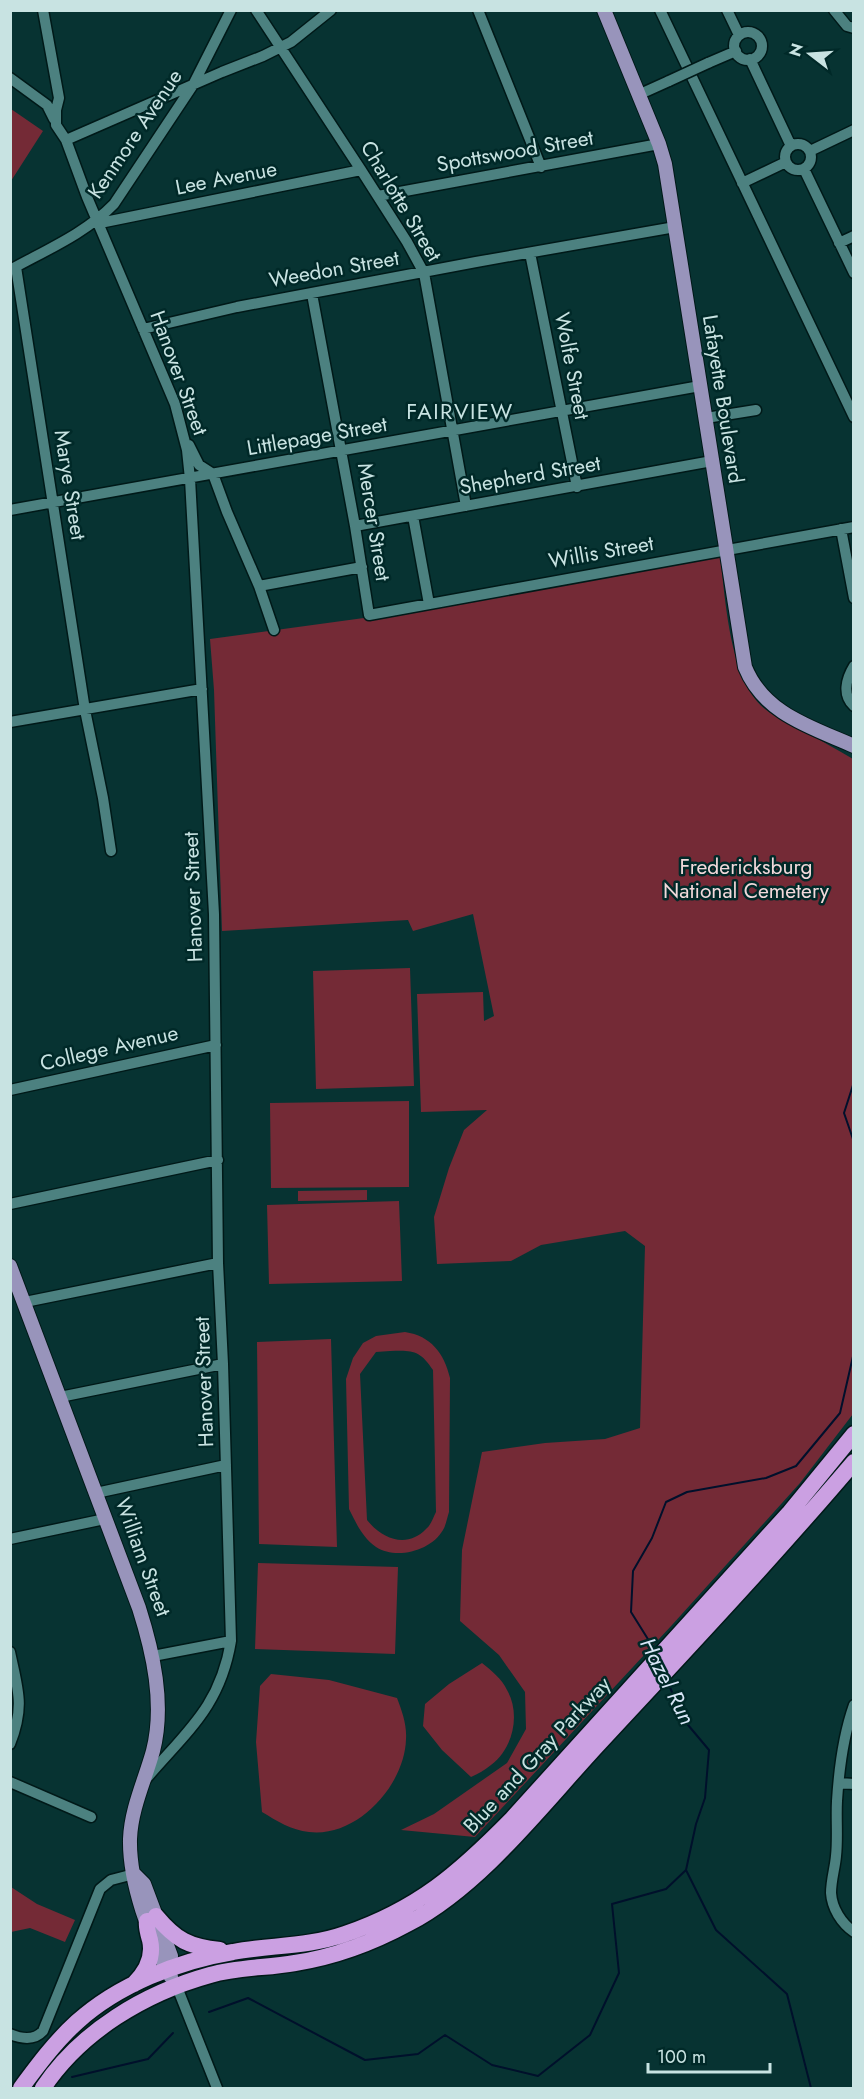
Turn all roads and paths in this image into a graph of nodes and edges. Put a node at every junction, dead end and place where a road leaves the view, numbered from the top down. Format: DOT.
graph roads {
  1 [pos="43,10"];
  2 [pos="231,10"];
  3 [pos="256,10"];
  4 [pos="331,10"];
  5 [pos="478,10"];
  6 [pos="604,10"];
  7 [pos="660,10"];
  8 [pos="727,10"];
  9 [pos="834,10"];
  10 [pos="854,28"];
  11 [pos="739,35"];
  12 [pos="280,48"];
  13 [pos="736,51"];
  14 [pos="750,59"];
  15 [pos="10,78"];
  16 [pos="193,85"];
  17 [pos="638,94"];
  18 [pos="56,125"];
  19 [pos="854,130"];
  20 [pos="66,140"];
  21 [pos="659,144"];
  22 [pos="791,146"];
  23 [pos="810,151"];
  24 [pos="786,162"];
  25 [pos="541,166"];
  26 [pos="804,169"];
  27 [pos="361,170"];
  28 [pos="742,183"];
  29 [pos="378,196"];
  30 [pos="97,220"];
  31 [pos="675,227"];
  32 [pos="854,236"];
  33 [pos="839,243"];
  34 [pos="530,253"];
  35 [pos="13,268"];
  36 [pos="424,273"];
  37 [pos="854,273"];
  38 [pos="312,294"];
  39 [pos="143,329"];
  40 [pos="700,386"];
  41 [pos="850,401"];
  42 [pos="756,410"];
  43 [pos="561,411"];
  44 [pos="854,417"];
  45 [pos="706,418"];
  46 [pos="452,431"];
  47 [pos="183,435"];
  48 [pos="342,451"];
  49 [pos="712,461"];
  50 [pos="213,474"];
  51 [pos="190,479"];
  52 [pos="577,487"];
  53 [pos="54,502"];
  54 [pos="466,506"];
  55 [pos="10,510"];
  56 [pos="412,516"];
  57 [pos="356,526"];
  58 [pos="854,527"];
  59 [pos="841,529"];
  60 [pos="726,549"];
  61 [pos="362,567"];
  62 [pos="259,586"];
  63 [pos="854,598"];
  64 [pos="429,604"];
  65 [pos="369,615"];
  66 [pos="274,630"];
  67 [pos="854,666"];
  68 [pos="202,689"];
  69 [pos="854,706"];
  70 [pos="85,710"];
  71 [pos="10,722"];
  72 [pos="854,746"];
  73 [pos="111,851"];
  74 [pos="216,1045"];
  75 [pos="10,1090"];
  76 [pos="218,1161"];
  77 [pos="10,1204"];
  78 [pos="218,1263"];
  79 [pos="10,1266"];
  80 [pos="24,1302"];
  81 [pos="224,1364"];
  82 [pos="60,1397"];
  83 [pos="854,1434"];
  84 [pos="854,1462"];
  85 [pos="226,1465"];
  86 [pos="96,1492"];
  87 [pos="105,1519"];
  88 [pos="10,1539"];
  89 [pos="231,1641"];
  90 [pos="677,1648"];
  91 [pos="10,1652"];
  92 [pos="153,1656"];
  93 [pos="854,1705"];
  94 [pos="10,1744"];
  95 [pos="144,1781"];
  96 [pos="10,1782"];
  97 [pos="839,1784"];
  98 [pos="854,1784"];
  99 [pos="91,1817"];
  100 [pos="134,1874"];
  101 [pos="151,1918"];
  102 [pos="854,1932"];
  103 [pos="236,1951"];
  104 [pos="171,1969"];
  105 [pos="132,1986"];
  106 [pos="177,1987"];
  107 [pos="10,2034"];
  108 [pos="21,2088"];
  109 [pos="43,2088"];
  110 [pos="217,2088"];
  1 -- 18 [label="street"];
  2 -- 16 [label="street, Kenmore Avenue"];
  3 -- 12 [label="street, Charlotte Street"];
  4 -- 12 [label="street"];
  5 -- 25 [label="street"];
  6 -- 17 [label="main road, Lafayette Boulevard"];
  7 -- 28 [label="street"];
  8 -- 11 [label="street"];
  9 -- 10 [label="street"];
  11 -- 13 [label="street"];
  11 -- 14 [label="street"];
  12 -- 16 [label="street"];
  12 -- 27 [label="street, Charlotte Street"];
  13 -- 14 [label="street"];
  13 -- 17 [label="street, bridge"];
  14 -- 22 [label="street"];
  15 -- 18 [label="street, Hanover Street"];
  16 -- 20 [label="street"];
  16 -- 30 [label="street, Kenmore Avenue"];
  17 -- 21 [label="main road, Lafayette Boulevard"];
  18 -- 20 [label="street, Hanover Street"];
  19 -- 23 [label="street"];
  20 -- 30 [label="street, Hanover Street"];
  21 -- 25 [label="street, Spottswood Street"];
  21 -- 31 [label="main road, Lafayette Boulevard"];
  22 -- 23 [label="street"];
  22 -- 24 [label="street"];
  23 -- 26 [label="street"];
  24 -- 26 [label="street"];
  24 -- 28 [label="street"];
  25 -- 29 [label="street, Spottswood Street"];
  26 -- 33 [label="street"];
  27 -- 29 [label="street, Charlotte Street"];
  27 -- 30 [label="street, Lee Avenue"];
  28 -- 41 [label="street"];
  29 -- 36 [label="street, Charlotte Street"];
  30 -- 35 [label="street, Kenmore Avenue"];
  30 -- 39 [label="street, Hanover Street"];
  31 -- 34 [label="street, Weedon Street"];
  31 -- 40 [label="main road, Lafayette Boulevard"];
  32 -- 33 [label="street"];
  33 -- 37 [label="street"];
  34 -- 36 [label="street, Weedon Street"];
  34 -- 43 [label="street, Wolfe Street"];
  35 -- 53 [label="street, Marye Street"];
  36 -- 38 [label="street, Weedon Street"];
  36 -- 46 [label="street, Charlotte Street"];
  38 -- 39 [label="street, Weedon Street"];
  38 -- 48 [label="street, Mercer Street"];
  39 -- 47 [label="street, Hanover Street"];
  40 -- 43 [label="street, Littlepage Street"];
  40 -- 45 [label="main road, Lafayette Boulevard"];
  41 -- 44 [label="street"];
  42 -- 45 [label="street"];
  43 -- 46 [label="street, Littlepage Street"];
  43 -- 52 [label="street, Wolfe Street"];
  45 -- 49 [label="main road, Lafayette Boulevard"];
  46 -- 48 [label="street, Littlepage Street"];
  46 -- 54 [label="street, Charlotte Street"];
  47 -- 50 [label="street"];
  47 -- 51 [label="street, Hanover Street"];
  48 -- 50 [label="street, Littlepage Street"];
  48 -- 57 [label="street, Mercer Street"];
  49 -- 52 [label="street, Shepherd Street"];
  49 -- 60 [label="main road, Lafayette Boulevard"];
  50 -- 51 [label="street, Littlepage Street"];
  50 -- 62 [label="street"];
  51 -- 53 [label="street, Littlepage Street"];
  51 -- 68 [label="street, Hanover Street"];
  52 -- 54 [label="street, Shepherd Street"];
  53 -- 55 [label="street, Littlepage Street"];
  53 -- 70 [label="street, Marye Street"];
  54 -- 56 [label="street, Shepherd Street"];
  56 -- 57 [label="street, Shepherd Street"];
  56 -- 64 [label="street"];
  57 -- 61 [label="street, Mercer Street"];
  58 -- 59 [label="street, Willis Street"];
  59 -- 60 [label="street, Willis Street"];
  59 -- 63 [label="street"];
  60 -- 64 [label="street, Willis Street"];
  60 -- 72 [label="main road, Lafayette Boulevard"];
  61 -- 62 [label="street"];
  61 -- 65 [label="street, Mercer Street"];
  62 -- 66 [label="street"];
  64 -- 65 [label="street, Willis Street"];
  67 -- 69 [label="street"];
  68 -- 70 [label="street"];
  68 -- 74 [label="street, Hanover Street"];
  70 -- 71 [label="street"];
  70 -- 73 [label="street, Marye Street"];
  74 -- 75 [label="street, College Avenue"];
  74 -- 76 [label="street, Hanover Street"];
  76 -- 77 [label="street"];
  76 -- 78 [label="street, Hanover Street"];
  78 -- 80 [label="street"];
  78 -- 81 [label="street, Hanover Street"];
  79 -- 80 [label="main road, William Street"];
  80 -- 82 [label="main road, William Street"];
  81 -- 82 [label="street"];
  81 -- 85 [label="street, Hanover Street"];
  82 -- 86 [label="main road, William Street"];
  83 -- 90 [label="highway, Blue and Gray Parkway"];
  84 -- 90 [label="highway, Blue and Gray Parkway"];
  85 -- 86 [label="street"];
  85 -- 89 [label="street, Hanover Street"];
  86 -- 87 [label="main road, William Street"];
  87 -- 88 [label="street"];
  87 -- 92 [label="main road, William Street"];
  89 -- 92 [label="street"];
  89 -- 95 [label="street, Hanover Street"];
  90 -- 103 [label="highway, Blue and Gray Parkway"];
  90 -- 106 [label="highway, Blue and Gray Parkway"];
  91 -- 94 [label="street"];
  92 -- 95 [label="main road, William Street"];
  93 -- 97 [label="street"];
  95 -- 100 [label="main road, William Street"];
  96 -- 99 [label="street"];
  97 -- 98 [label="street"];
  97 -- 102 [label="street"];
  100 -- 101 [label="main road, William Street"];
  100 -- 107 [label="street"];
  101 -- 103 [label="highway"];
  101 -- 104 [label="main road, William Street"];
  101 -- 105 [label="highway"];
  103 -- 104 [label="highway, Blue and Gray Parkway"];
  104 -- 105 [label="highway"];
  104 -- 106 [label="main road, William Street"];
  105 -- 108 [label="highway"];
  106 -- 109 [label="highway"];
  106 -- 110 [label="street"];
}
